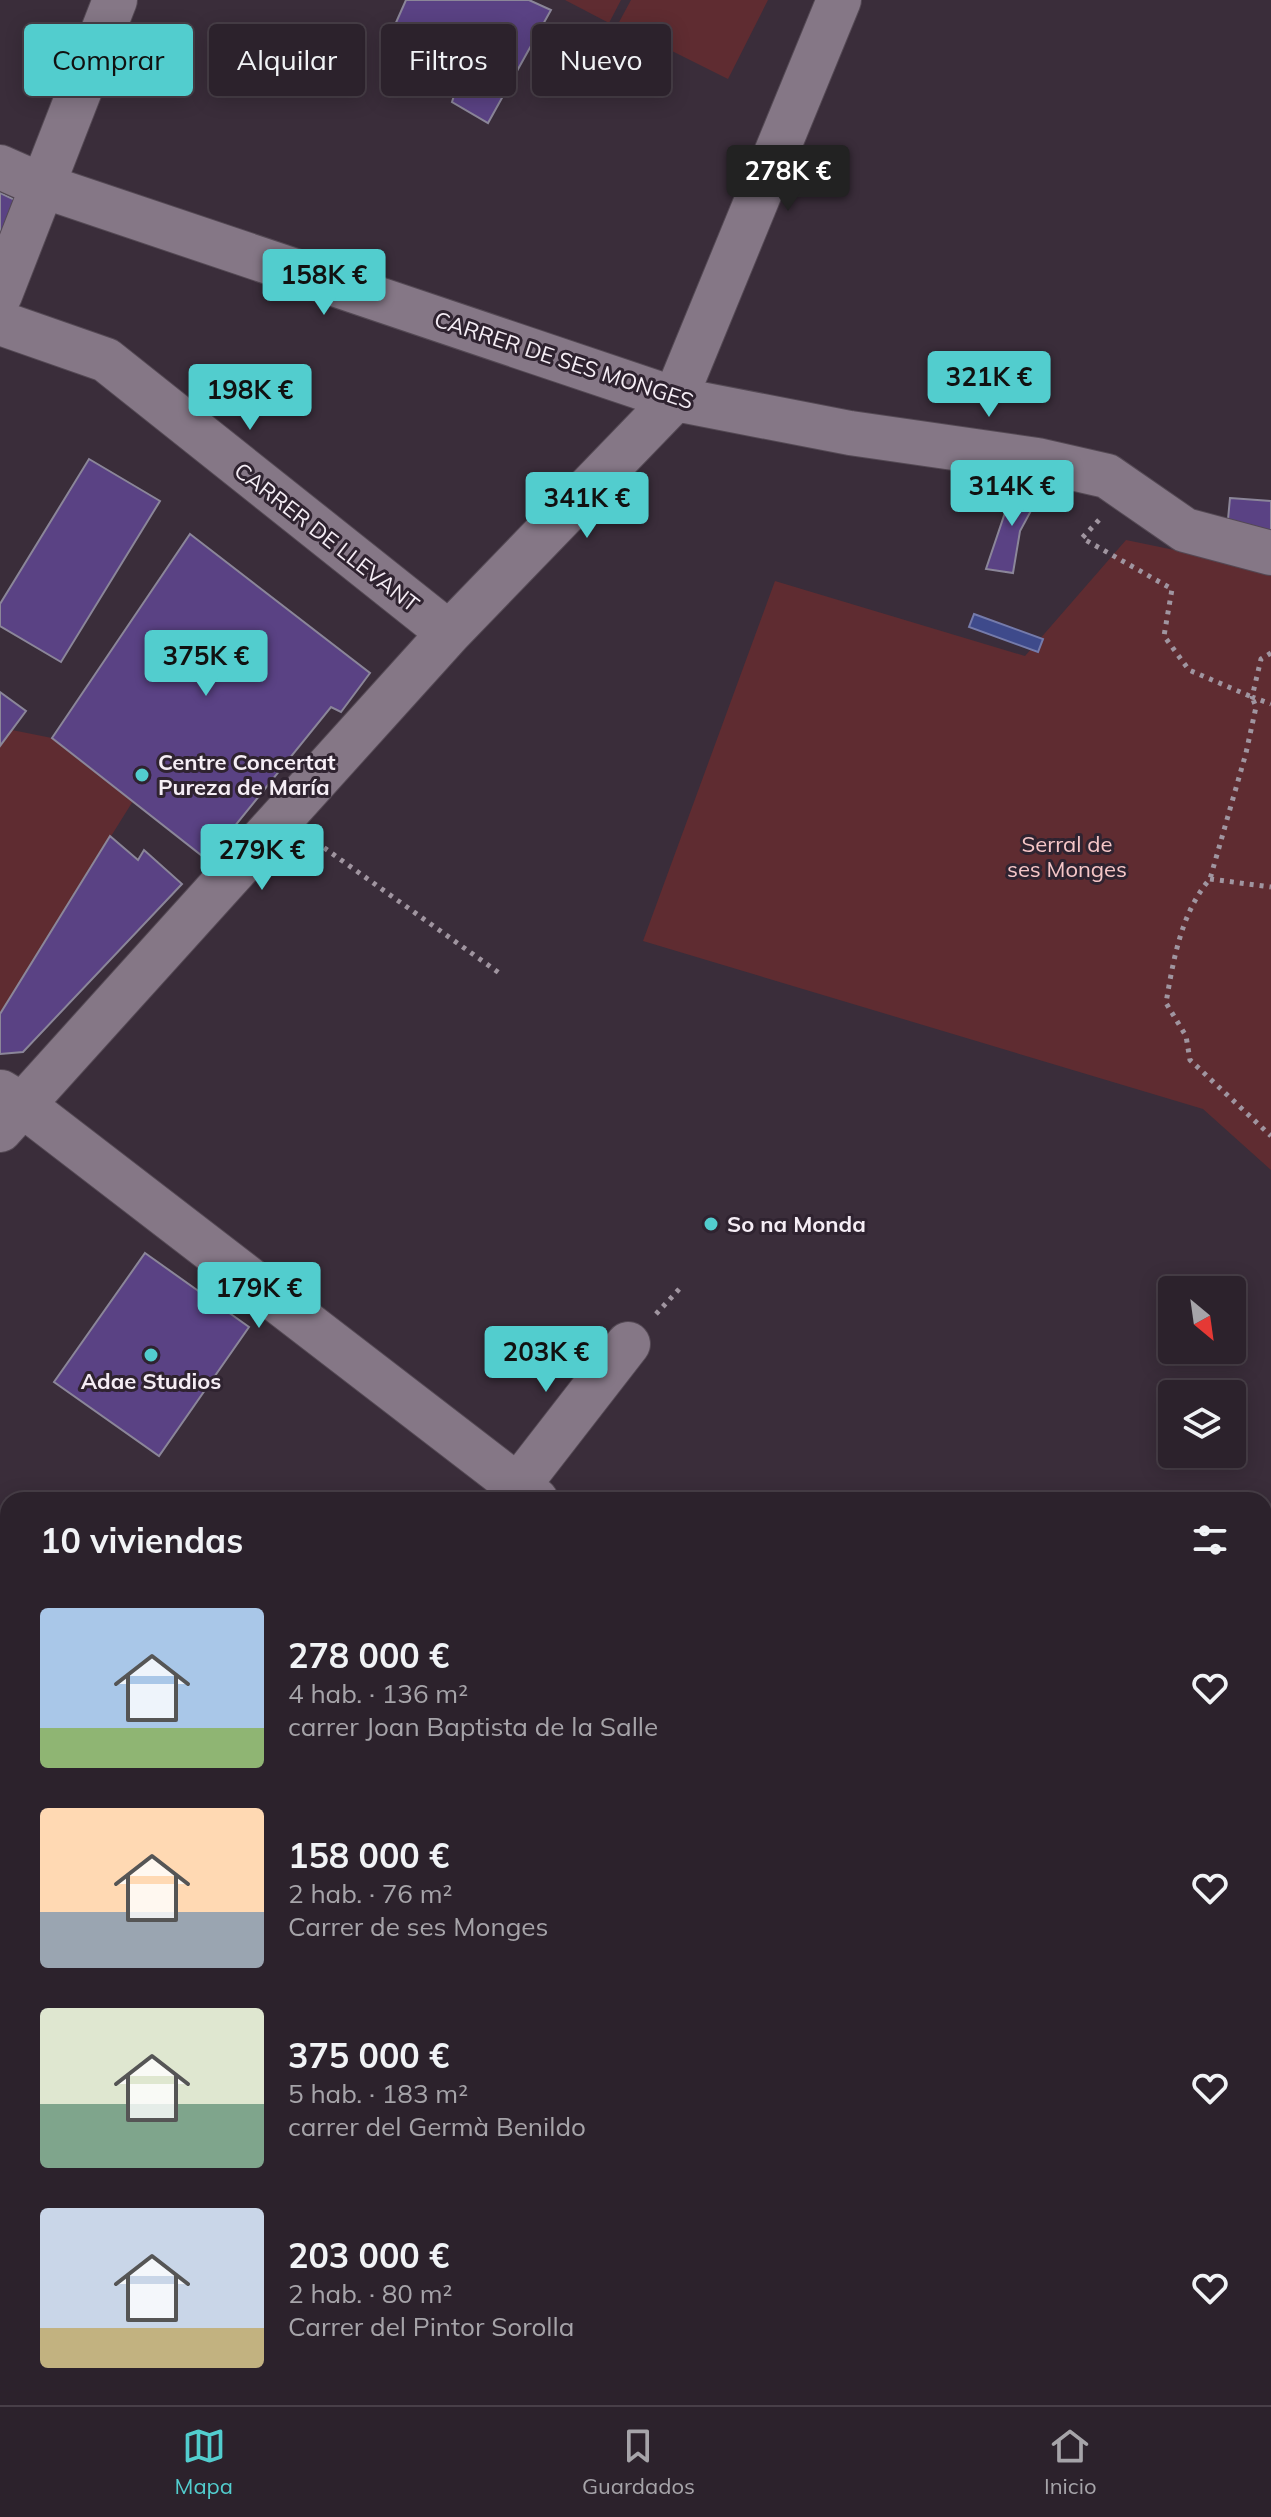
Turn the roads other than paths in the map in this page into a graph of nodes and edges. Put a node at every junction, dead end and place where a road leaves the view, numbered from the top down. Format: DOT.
graph roads {
  1 [pos="115,0"];
  2 [pos="839,0"];
  3 [pos="0,167"];
  4 [pos="43,186"];
  5 [pos="0,295"];
  6 [pos="0,323"];
  7 [pos="675,399"];
  8 [pos="1271,553"];
  9 [pos="449,633"];
  10 [pos="8,1109"];
  11 [pos="628,1344"];
  12 [pos="516,1492"];
  13 [pos="522,1492"];
  1 -- 4 [label="street"];
  2 -- 7 [label="street"];
  3 -- 4 [label="street, CARRER DE SES MONGES"];
  4 -- 5 [label="street"];
  4 -- 7 [label="street, CARRER DE SES MONGES"];
  6 -- 9 [label="street, CARRER DE LLEVANT"];
  7 -- 8 [label="street, CARRER DE SES MONGES"];
  7 -- 9 [label="street"];
  9 -- 10 [label="street"];
  10 -- 12 [label="street"];
  11 -- 13 [label="street"];
}
